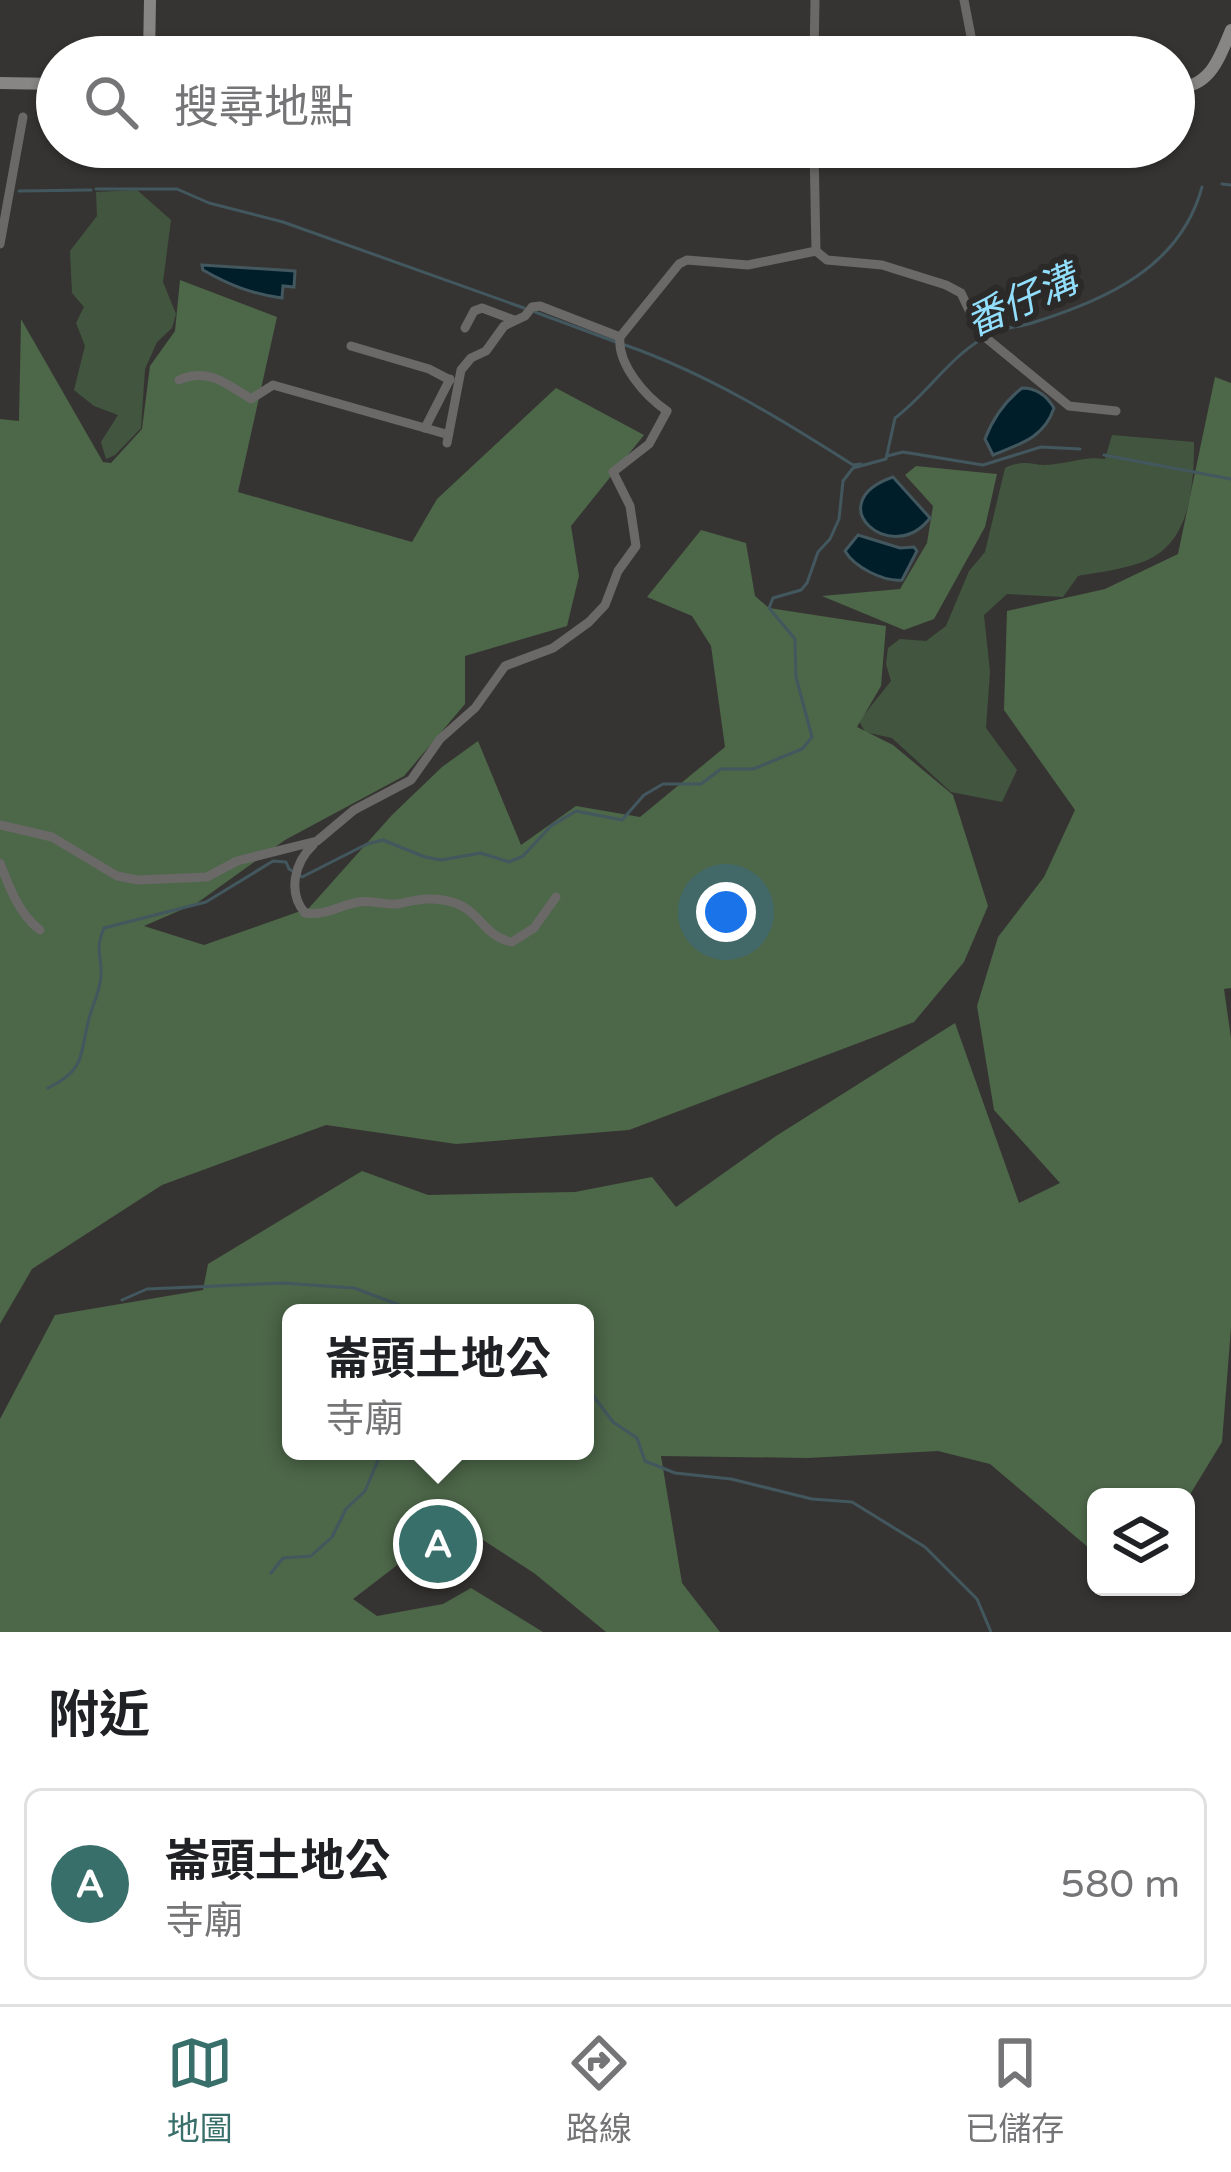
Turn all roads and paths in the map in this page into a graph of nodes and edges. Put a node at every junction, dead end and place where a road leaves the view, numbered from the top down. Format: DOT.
graph roads {
  1 [pos="150,0"];
  2 [pos="815,0"];
  3 [pos="964,0"];
  4 [pos="1231,30"];
  5 [pos="149,36"];
  6 [pos="814,36"];
  7 [pos="971,36"];
  8 [pos="0,83"];
  9 [pos="36,84"];
  10 [pos="1195,84"];
  11 [pos="23,117"];
  12 [pos="814,168"];
  13 [pos="0,244"];
  14 [pos="816,251"];
  15 [pos="514,320"];
  16 [pos="465,328"];
  17 [pos="620,337"];
  18 [pos="351,346"];
  19 [pos="455,377"];
  20 [pos="179,380"];
  21 [pos="1117,410"];
  22 [pos="425,428"];
  23 [pos="0,825"];
  24 [pos="317,841"];
  25 [pos="0,863"];
  26 [pos="556,897"];
  27 [pos="40,930"];
  1 -- 5 [label="street"];
  2 -- 6 [label="street"];
  3 -- 7 [label="street"];
  4 -- 10 [label="street"];
  8 -- 9 [label="street"];
  11 -- 13 [label="street"];
  12 -- 14 [label="street"];
  14 -- 17 [label="street"];
  14 -- 21 [label="street"];
  15 -- 16 [label="street"];
  15 -- 17 [label="street"];
  15 -- 19 [label="street"];
  17 -- 24 [label="street"];
  18 -- 19 [label="street"];
  19 -- 22 [label="street"];
  19 -- 22 [label="street"];
  20 -- 22 [label="street"];
  23 -- 24 [label="street"];
  24 -- 26 [label="street"];
  25 -- 27 [label="street"];
}
